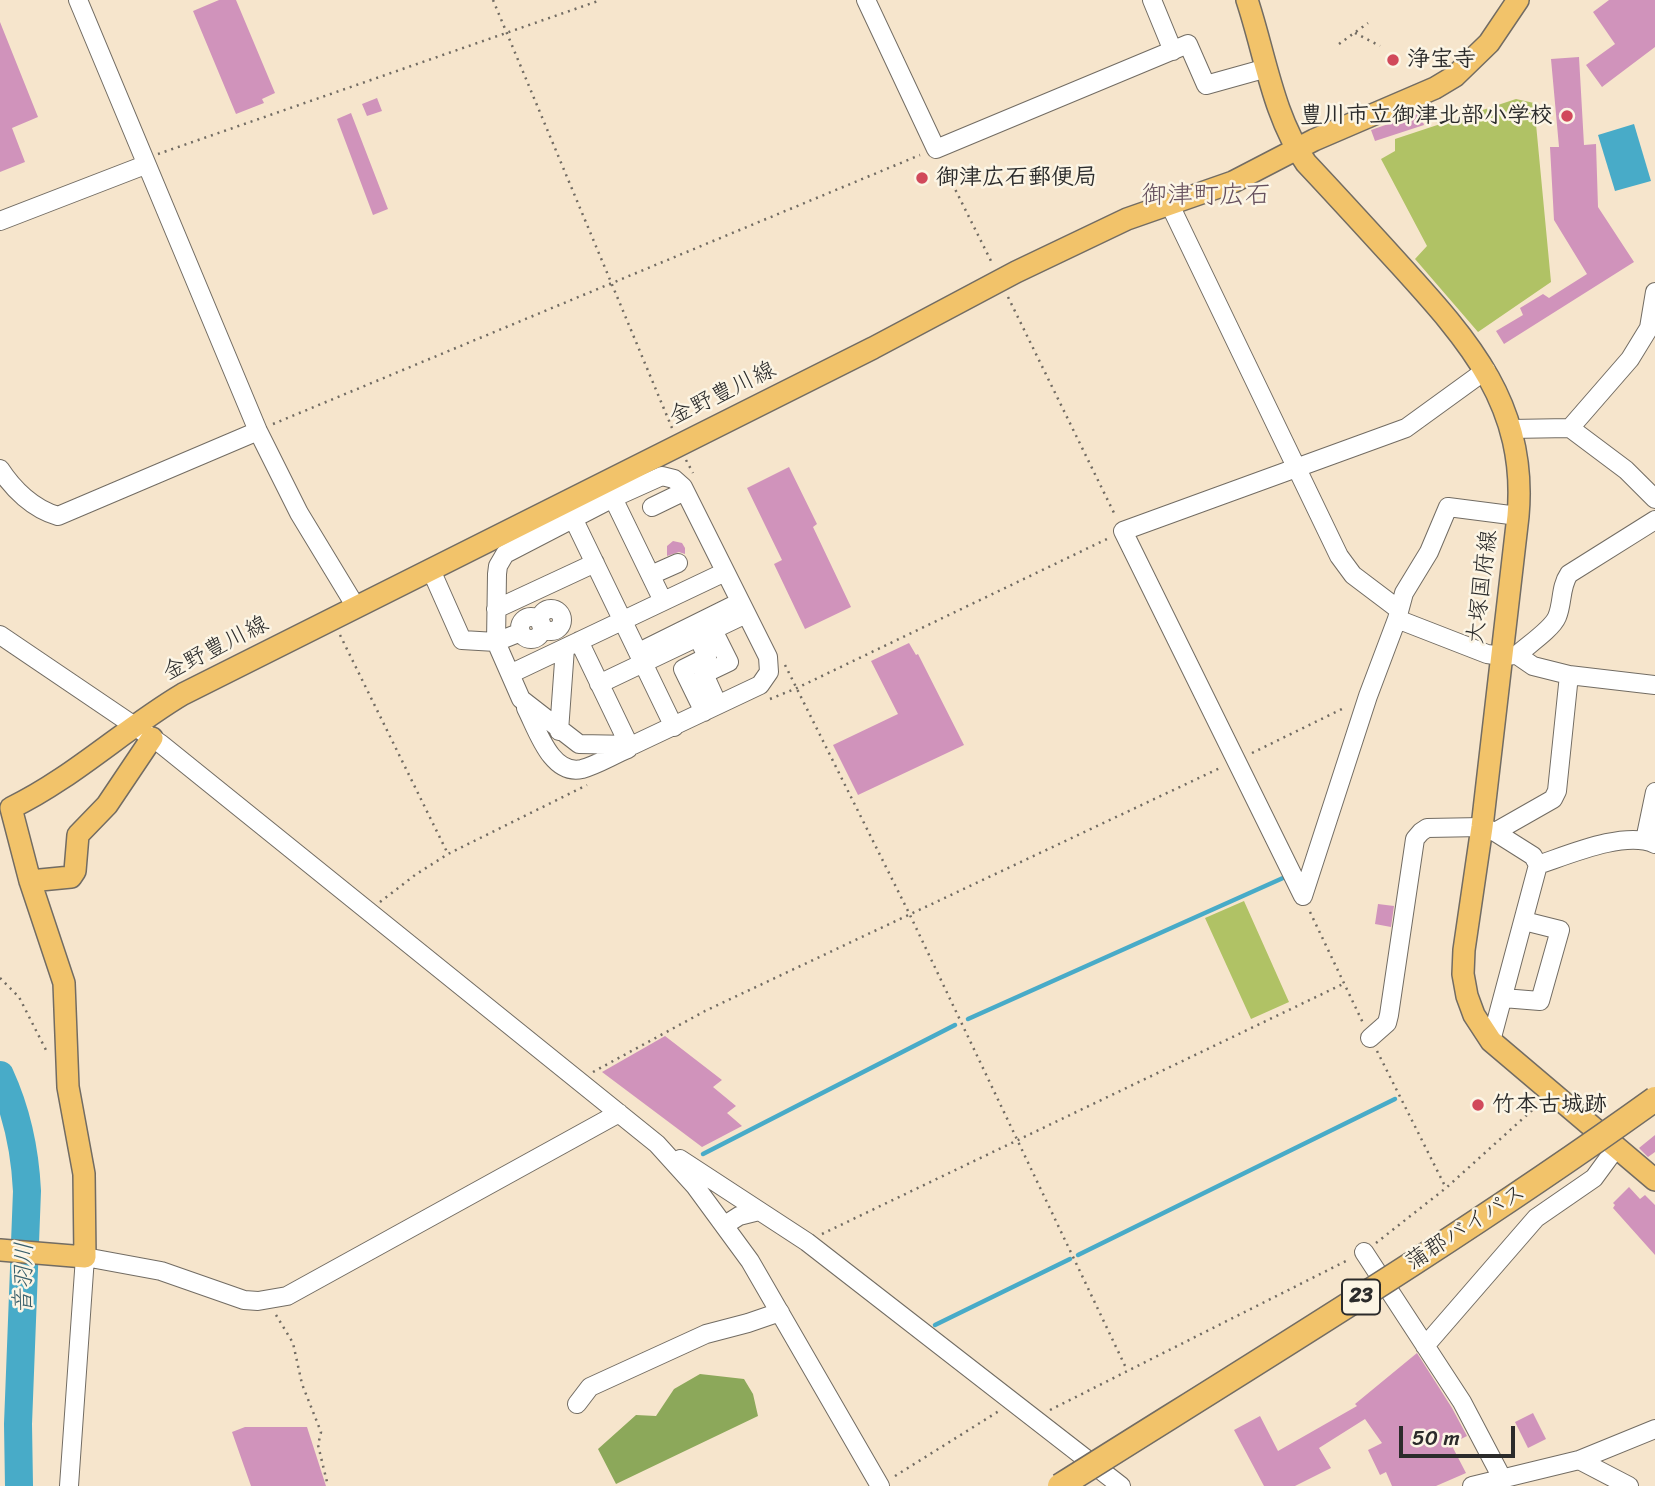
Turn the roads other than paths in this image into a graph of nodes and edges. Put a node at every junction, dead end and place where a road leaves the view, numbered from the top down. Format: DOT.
graph roads {
  1 [pos="78,0"];
  2 [pos="866,0"];
  3 [pos="1152,0"];
  4 [pos="1247,0"];
  5 [pos="1518,0"];
  6 [pos="1172,51"];
  7 [pos="1267,68"];
  8 [pos="1297,150"];
  9 [pos="145,165"];
  10 [pos="1169,203"];
  11 [pos="0,221"];
  12 [pos="1655,292"];
  13 [pos="1486,370"];
  14 [pos="1570,428"];
  15 [pos="1510,429"];
  16 [pos="258,430"];
  17 [pos="1298,468"];
  18 [pos="0,469"];
  19 [pos="685,491"];
  20 [pos="613,498"];
  21 [pos="1655,499"];
  22 [pos="652,507"];
  23 [pos="1518,516"];
  24 [pos="573,518"];
  25 [pos="1655,520"];
  26 [pos="595,563"];
  27 [pos="678,563"];
  28 [pos="431,570"];
  29 [pos="725,572"];
  30 [pos="651,575"];
  31 [pos="663,601"];
  32 [pos="356,607"];
  33 [pos="496,608"];
  34 [pos="743,608"];
  35 [pos="1398,614"];
  36 [pos="623,621"];
  37 [pos="541,624"];
  38 [pos="706,633"];
  39 [pos="0,635"];
  40 [pos="496,642"];
  41 [pos="572,645"];
  42 [pos="1509,655"];
  43 [pos="641,658"];
  44 [pos="531,664"];
  45 [pos="510,674"];
  46 [pos="1569,675"];
  47 [pos="599,684"];
  48 [pos="1655,685"];
  49 [pos="562,687"];
  50 [pos="521,699"];
  51 [pos="711,709"];
  52 [pos="135,725"];
  53 [pos="674,727"];
  54 [pos="559,730"];
  55 [pos="152,738"];
  56 [pos="635,744"];
  57 [pos="1655,792"];
  58 [pos="6,810"];
  59 [pos="1488,829"];
  60 [pos="1650,842"];
  61 [pos="1538,865"];
  62 [pos="30,881"];
  63 [pos="1524,921"];
  64 [pos="1503,998"];
  65 [pos="1370,1038"];
  66 [pos="1491,1041"];
  67 [pos="1655,1099"];
  68 [pos="1655,1109"];
  69 [pos="619,1113"];
  70 [pos="657,1144"];
  71 [pos="1616,1148"];
  72 [pos="1655,1180"];
  73 [pos="759,1211"];
  74 [pos="725,1225"];
  75 [pos="0,1251"];
  76 [pos="1364,1252"];
  77 [pos="81,1257"];
  78 [pos="779,1311"];
  79 [pos="1425,1346"];
  80 [pos="577,1404"];
  81 [pos="1655,1429"];
  82 [pos="1579,1460"];
  83 [pos="1502,1478"];
  84 [pos="1533,1479"];
  85 [pos="69,1486"];
  86 [pos="880,1486"];
  87 [pos="1060,1486"];
  88 [pos="1073,1486"];
  89 [pos="1121,1486"];
  90 [pos="1472,1486"];
  91 [pos="1629,1486"];
  1 -- 9 [label="street"];
  2 -- 6 [label="street"];
  3 -- 6 [label="street"];
  4 -- 7 [label="main road, 大塚国府線"];
  5 -- 8 [label="main road, 金野豊川線"];
  6 -- 7 [label="street"];
  7 -- 8 [label="main road, 大塚国府線"];
  8 -- 10 [label="main road, 金野豊川線"];
  8 -- 13 [label="main road, 大塚国府線"];
  9 -- 11 [label="street"];
  9 -- 16 [label="street"];
  10 -- 17 [label="street"];
  10 -- 28 [label="main road, 金野豊川線"];
  12 -- 14 [label="street"];
  13 -- 15 [label="main road, 大塚国府線"];
  13 -- 17 [label="street"];
  14 -- 15 [label="street"];
  14 -- 21 [label="street"];
  15 -- 23 [label="main road, 大塚国府線"];
  16 -- 18 [label="street"];
  16 -- 32 [label="street"];
  17 -- 35 [label="street"];
  17 -- 35 [label="street"];
  19 -- 20 [label="street"];
  19 -- 22 [label="street"];
  19 -- 29 [label="street"];
  20 -- 24 [label="street"];
  20 -- 30 [label="street"];
  23 -- 35 [label="street"];
  23 -- 42 [label="main road, 大塚国府線"];
  24 -- 26 [label="street"];
  24 -- 33 [label="street"];
  25 -- 42 [label="street"];
  26 -- 33 [label="street"];
  26 -- 36 [label="street"];
  27 -- 30 [label="street"];
  28 -- 32 [label="main road, 金野豊川線"];
  28 -- 40 [label="street"];
  29 -- 31 [label="street"];
  29 -- 34 [label="street"];
  30 -- 31 [label="street"];
  31 -- 36 [label="street"];
  32 -- 52 [label="main road, 金野豊川線"];
  33 -- 40 [label="street"];
  34 -- 38 [label="street"];
  34 -- 43 [label="street"];
  34 -- 51 [label="street"];
  35 -- 42 [label="street"];
  36 -- 41 [label="street"];
  36 -- 43 [label="street"];
  37 -- 40 [label="street"];
  38 -- 43 [label="street"];
  38 -- 51 [label="street"];
  39 -- 52 [label="street"];
  40 -- 45 [label="street"];
  41 -- 44 [label="street"];
  41 -- 47 [label="street"];
  41 -- 49 [label="street"];
  42 -- 46 [label="street"];
  42 -- 59 [label="main road, 大塚国府線"];
  43 -- 47 [label="street"];
  43 -- 53 [label="street"];
  44 -- 45 [label="street"];
  44 -- 49 [label="street"];
  45 -- 50 [label="street"];
  46 -- 48 [label="street"];
  46 -- 59 [label="street"];
  47 -- 56 [label="street"];
  49 -- 54 [label="street"];
  50 -- 54 [label="street"];
  50 -- 56 [label="street"];
  51 -- 53 [label="street"];
  52 -- 55 [label="street"];
  52 -- 58 [label="main road, 金野豊川線"];
  53 -- 56 [label="street"];
  54 -- 56 [label="street"];
  55 -- 62 [label="main road"];
  55 -- 69 [label="street"];
  57 -- 60 [label="street"];
  58 -- 62 [label="main road, 金野豊川線"];
  59 -- 61 [label="street"];
  59 -- 65 [label="street"];
  59 -- 66 [label="main road, 大塚国府線"];
  60 -- 61 [label="street"];
  61 -- 63 [label="street"];
  62 -- 77 [label="main road, 金野豊川線"];
  63 -- 64 [label="street"];
  63 -- 64 [label="street"];
  64 -- 66 [label="street"];
  66 -- 71 [label="main road, 大塚国府線"];
  67 -- 87 [label="highway, 蒲郡バイパス / 23, bridge"];
  68 -- 88 [label="highway, 蒲郡バイパス / 23"];
  69 -- 70 [label="street"];
  69 -- 77 [label="street"];
  70 -- 73 [label="street"];
  70 -- 74 [label="street"];
  71 -- 72 [label="main road, 大塚国府線"];
  71 -- 79 [label="street"];
  73 -- 74 [label="street"];
  73 -- 89 [label="street"];
  74 -- 78 [label="street"];
  75 -- 77 [label="main road"];
  76 -- 79 [label="street"];
  77 -- 85 [label="street"];
  78 -- 80 [label="street"];
  78 -- 86 [label="street"];
  79 -- 83 [label="street"];
  81 -- 82 [label="street"];
  82 -- 84 [label="street"];
  82 -- 91 [label="street"];
  83 -- 84 [label="street"];
  83 -- 90 [label="street"];
}
